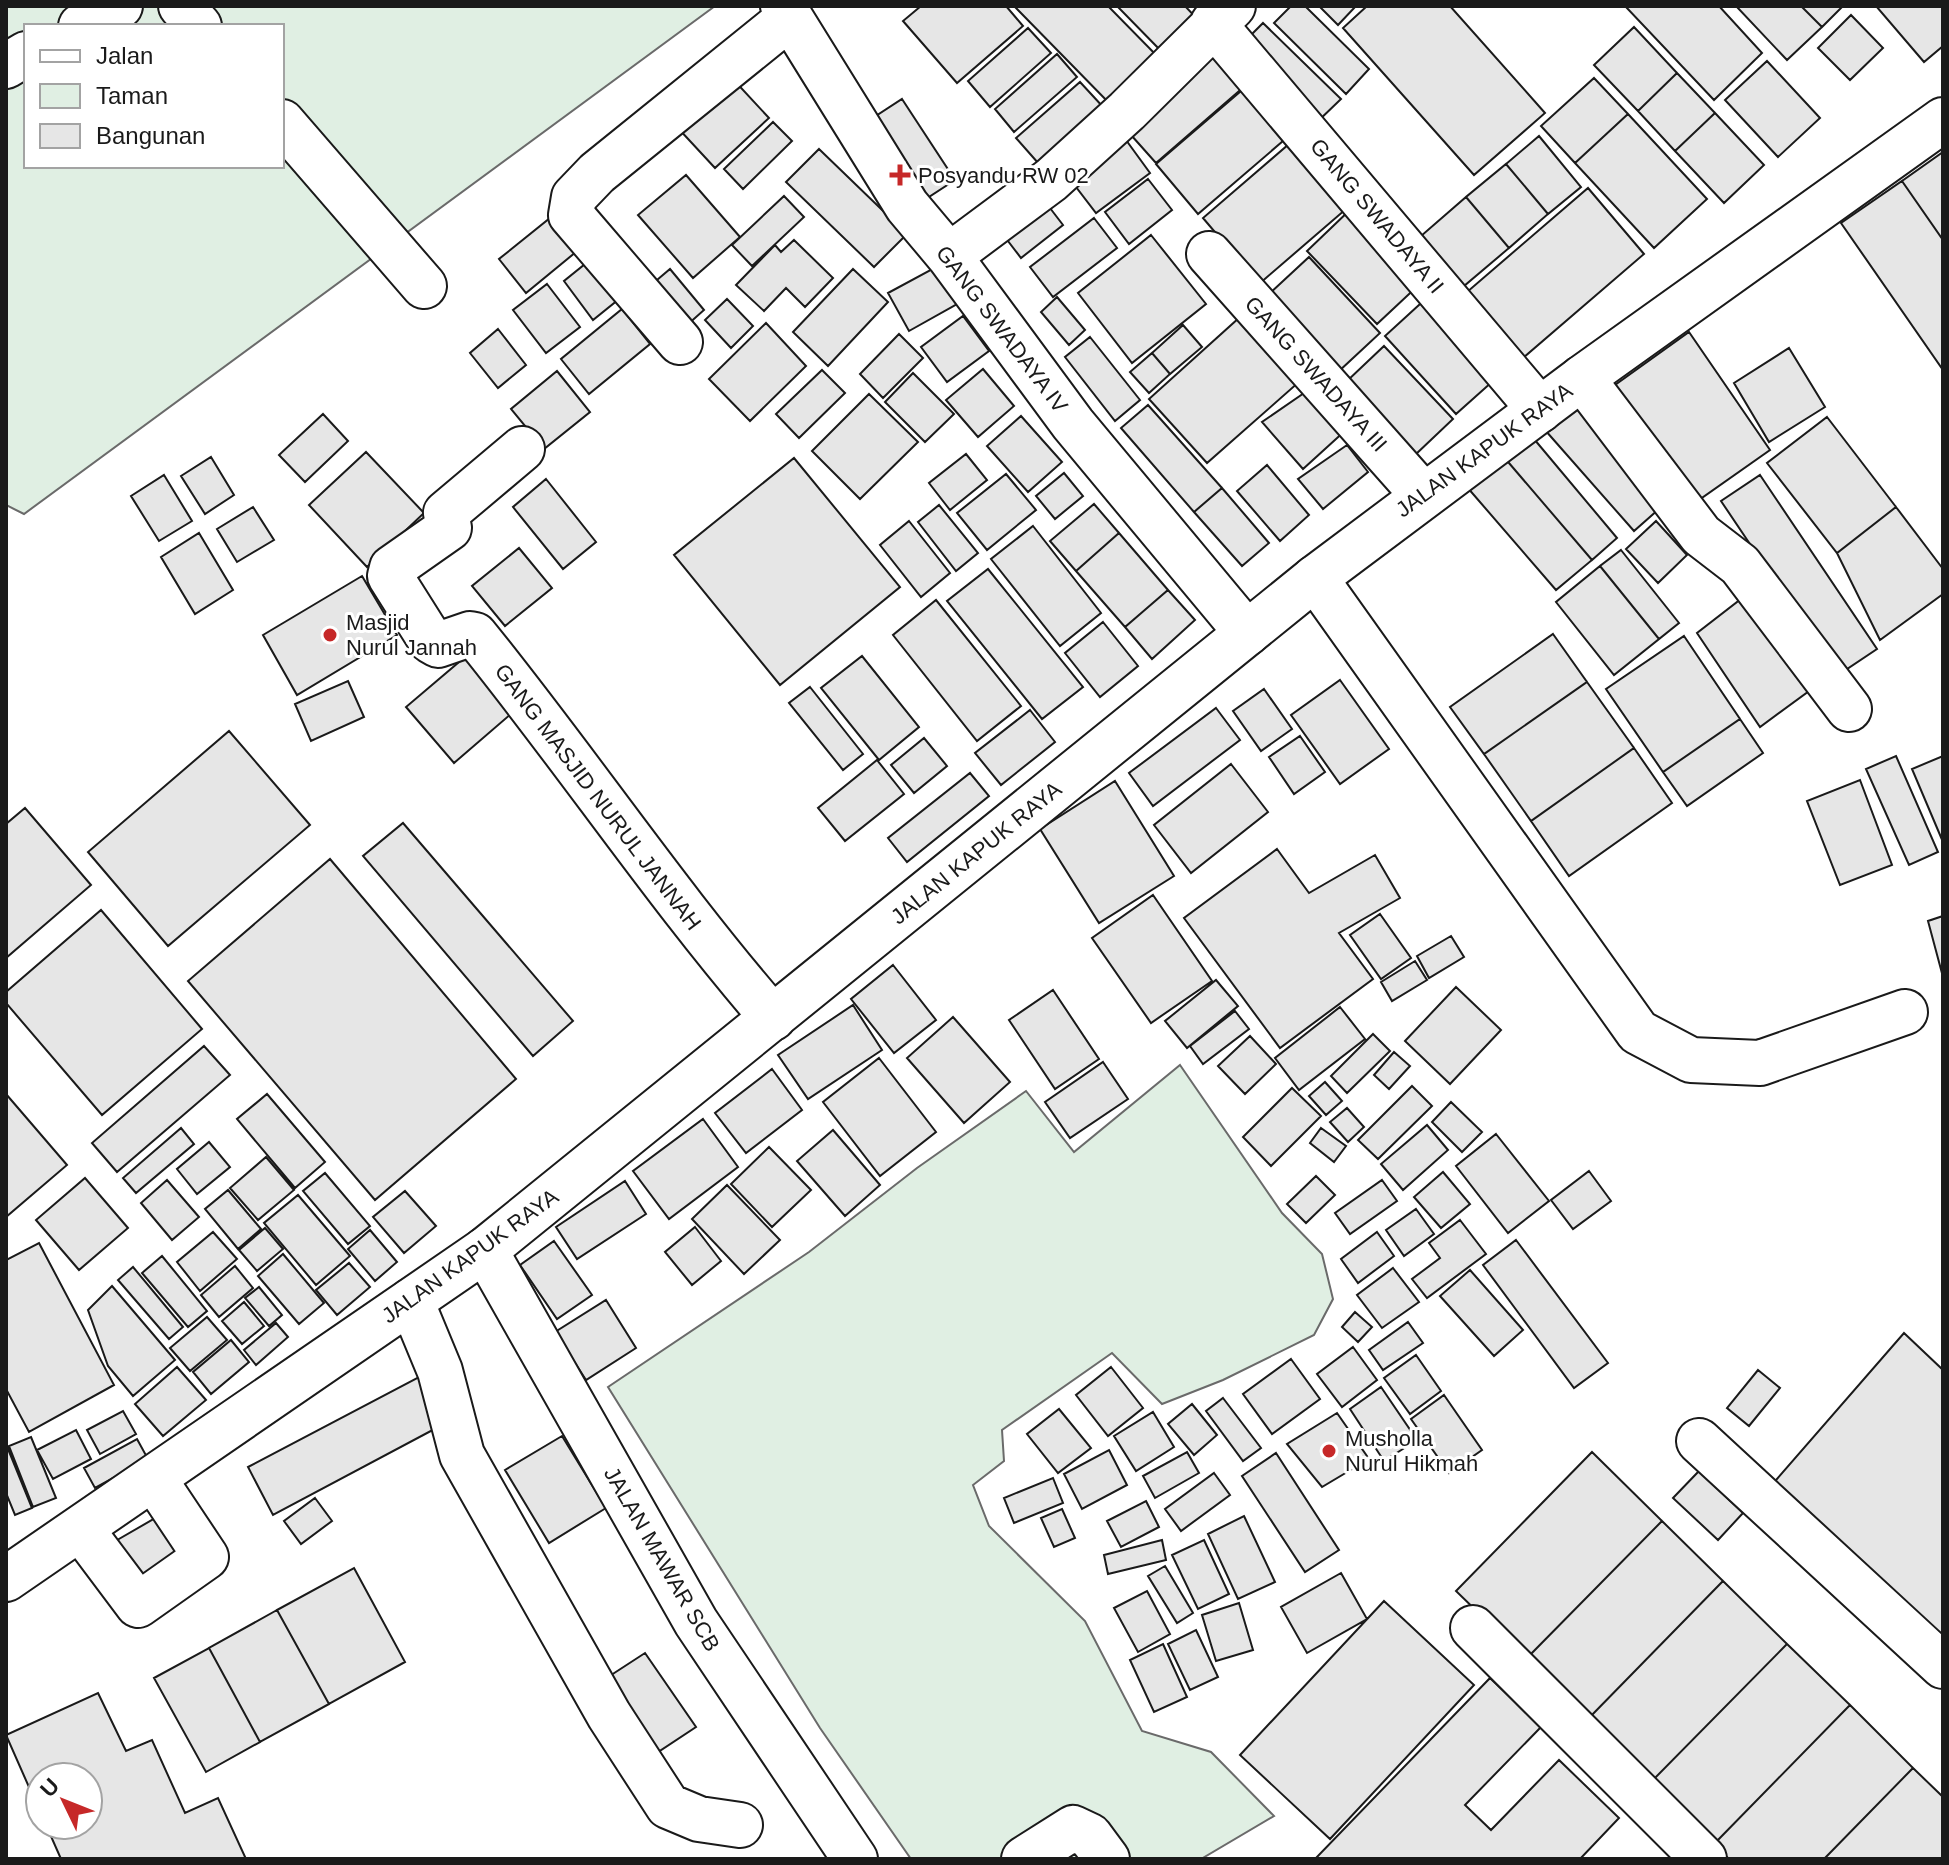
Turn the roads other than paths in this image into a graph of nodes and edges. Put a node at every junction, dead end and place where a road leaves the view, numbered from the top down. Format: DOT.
graph roads {
  1 [pos="120,6"];
  2 [pos="181,6"];
  3 [pos="786,12"];
  4 [pos="1223,14"];
  5 [pos="85,24"];
  6 [pos="197,24"];
  7 [pos="24,55"];
  8 [pos="6,66"];
  9 [pos="1943,120"];
  10 [pos="284,124"];
  11 [pos="1209,254"];
  12 [pos="949,256"];
  13 [pos="424,286"];
  14 [pos="680,342"];
  15 [pos="1582,378"];
  16 [pos="1540,410"];
  17 [pos="522,449"];
  18 [pos="1423,495"];
  19 [pos="1315,578"];
  20 [pos="1247,633"];
  21 [pos="1849,709"];
  22 [pos="1905,1012"];
  23 [pos="773,1018"];
  24 [pos="485,1250"];
  25 [pos="411,1301"];
  26 [pos="1699,1441"];
  27 [pos="154,1479"];
  28 [pos="81,1529"];
  29 [pos="6,1579"];
  30 [pos="1473,1628"];
  31 [pos="1943,1666"];
  32 [pos="740,1825"];
  33 [pos="855,1859"];
  34 [pos="1024,1859"];
  35 [pos="1107,1859"];
  36 [pos="1704,1859"];
  1 -- 5 [label="street"];
  2 -- 6 [label="street"];
  3 -- 12 [label="street, GANG SWADAYA IV"];
  3 -- 14 [label="street"];
  4 -- 12 [label="street"];
  4 -- 16 [label="street, GANG SWADAYA II"];
  7 -- 8 [label="street"];
  9 -- 15 [label="street, JALAN KAPUK RAYA"];
  10 -- 13 [label="street"];
  11 -- 18 [label="street, GANG SWADAYA III"];
  12 -- 20 [label="street, GANG SWADAYA IV"];
  15 -- 16 [label="street, JALAN KAPUK RAYA"];
  15 -- 21 [label="street"];
  16 -- 18 [label="street, JALAN KAPUK RAYA"];
  17 -- 23 [label="street, GANG MASJID NURUL JANNAH"];
  18 -- 19 [label="street, JALAN KAPUK RAYA"];
  19 -- 20 [label="street, JALAN KAPUK RAYA"];
  19 -- 22 [label="street"];
  20 -- 23 [label="street, JALAN KAPUK RAYA"];
  23 -- 24 [label="street, JALAN KAPUK RAYA"];
  24 -- 25 [label="street, JALAN KAPUK RAYA"];
  24 -- 33 [label="street, JALAN MAWAR SCB"];
  25 -- 27 [label="street, JALAN KAPUK RAYA"];
  25 -- 32 [label="street"];
  26 -- 31 [label="street"];
  27 -- 28 [label="street, JALAN KAPUK RAYA"];
  27 -- 28 [label="street"];
  28 -- 29 [label="street, JALAN KAPUK RAYA"];
  30 -- 36 [label="street"];
  34 -- 35 [label="street"];
}
